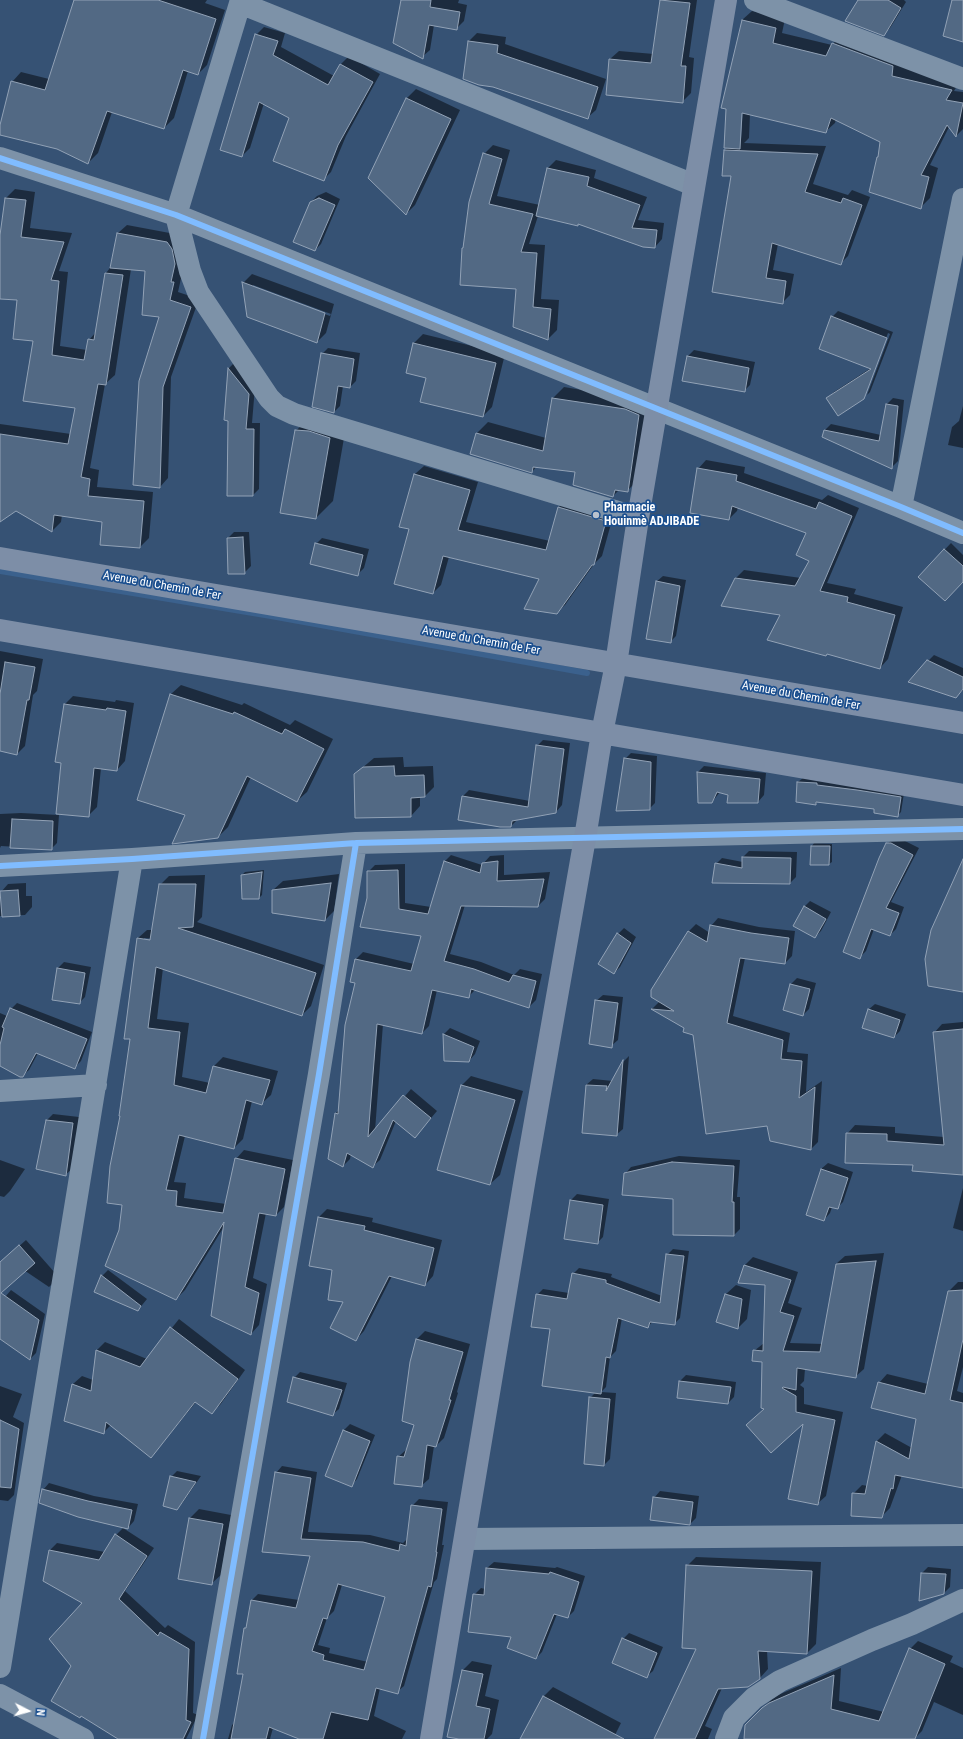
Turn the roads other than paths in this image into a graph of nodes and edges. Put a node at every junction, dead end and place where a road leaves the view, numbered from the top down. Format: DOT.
graph roads {
  1 [pos="726,0"];
  2 [pos="756,0"];
  3 [pos="241,2"];
  4 [pos="963,79"];
  5 [pos="0,158"];
  6 [pos="694,185"];
  7 [pos="963,199"];
  8 [pos="176,215"];
  9 [pos="657,409"];
  10 [pos="901,506"];
  11 [pos="638,518"];
  12 [pos="963,533"];
  13 [pos="0,558"];
  14 [pos="0,630"];
  15 [pos="616,664"];
  16 [pos="963,723"];
  17 [pos="602,732"];
  18 [pos="963,795"];
  19 [pos="963,829"];
  20 [pos="585,838"];
  21 [pos="356,844"];
  22 [pos="132,859"];
  23 [pos="0,866"];
  24 [pos="96,1085"];
  25 [pos="0,1091"];
  26 [pos="963,1536"];
  27 [pos="466,1539"];
  28 [pos="963,1600"];
  29 [pos="0,1668"];
  30 [pos="0,1695"];
  31 [pos="83,1739"];
  32 [pos="204,1739"];
  33 [pos="431,1739"];
  34 [pos="726,1739"];
  1 -- 6 [label="main road"];
  2 -- 4 [label="street"];
  3 -- 6 [label="street"];
  3 -- 8 [label="street"];
  5 -- 8 [label="street"];
  6 -- 9 [label="main road"];
  7 -- 10 [label="street"];
  8 -- 9 [label="street"];
  8 -- 11 [label="street"];
  9 -- 10 [label="street"];
  9 -- 11 [label="main road"];
  10 -- 12 [label="street"];
  11 -- 15 [label="main road"];
  13 -- 15 [label="main road, Avenue du Chemin de Fer"];
  14 -- 17 [label="main road"];
  15 -- 16 [label="main road, Avenue du Chemin de Fer"];
  15 -- 17 [label="main road"];
  17 -- 18 [label="main road"];
  17 -- 20 [label="main road"];
  19 -- 20 [label="street"];
  20 -- 21 [label="street"];
  20 -- 27 [label="main road"];
  21 -- 22 [label="street"];
  21 -- 32 [label="street"];
  22 -- 23 [label="street"];
  22 -- 24 [label="street"];
  24 -- 25 [label="street"];
  24 -- 29 [label="street"];
  26 -- 27 [label="street"];
  27 -- 33 [label="main road"];
  28 -- 34 [label="street"];
  30 -- 31 [label="street"];
}
